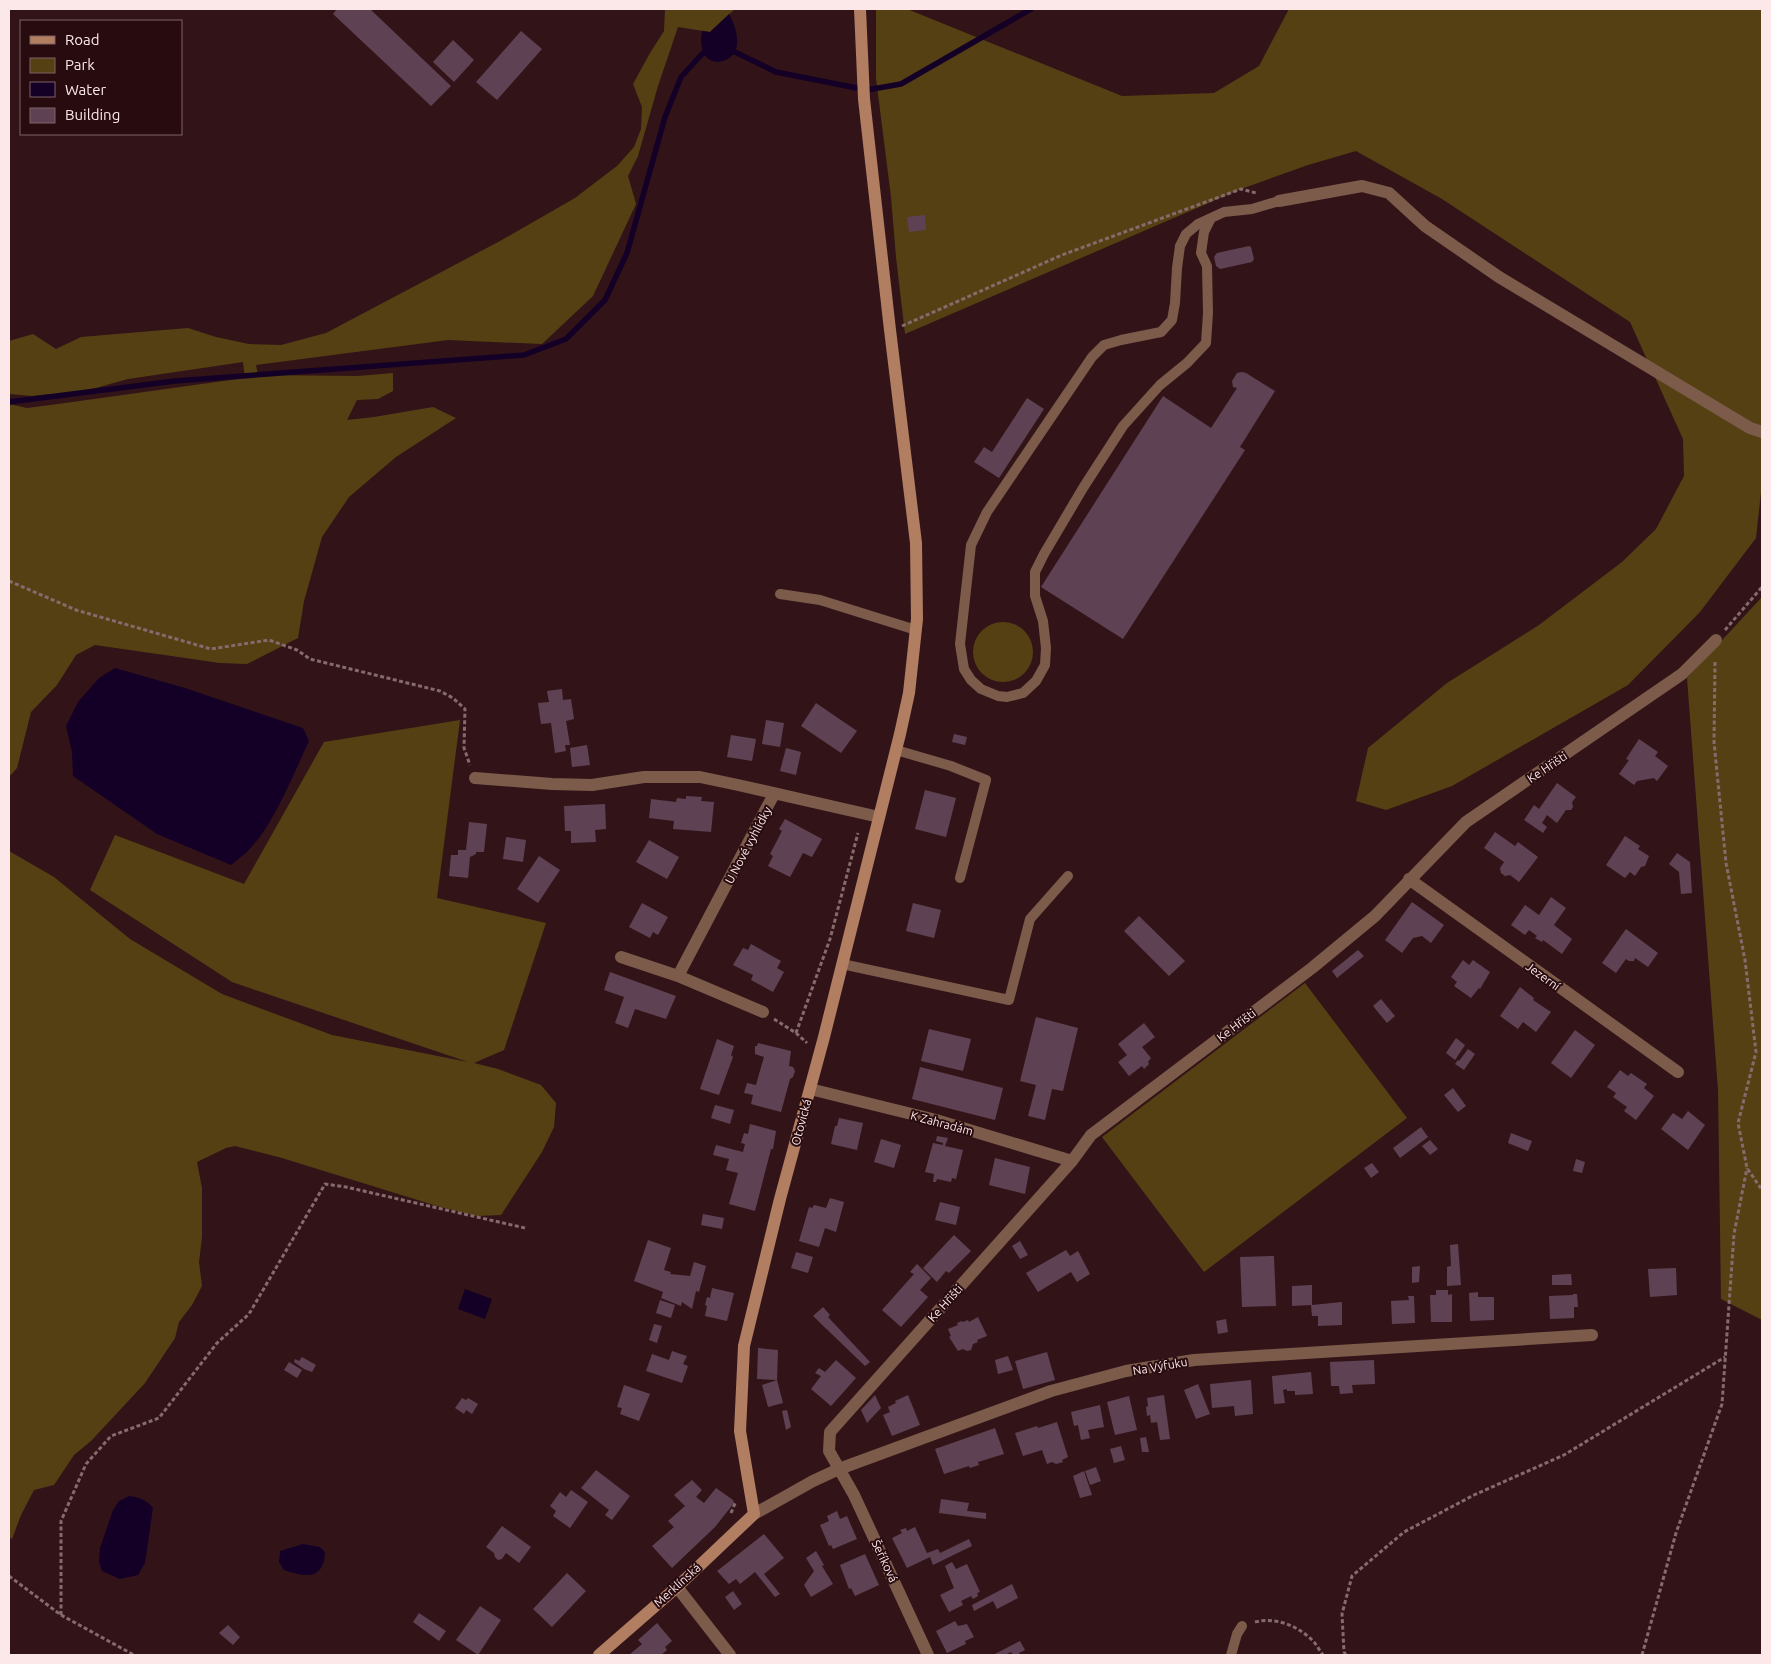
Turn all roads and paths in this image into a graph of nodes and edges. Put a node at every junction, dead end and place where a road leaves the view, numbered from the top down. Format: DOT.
graph roads {
  1 [pos="860,9"];
  2 [pos="1279,201"];
  3 [pos="1211,218"];
  4 [pos="890,330"];
  5 [pos="1762,432"];
  6 [pos="9,581"];
  7 [pos="1762,587"];
  8 [pos="780,594"];
  9 [pos="916,630"];
  10 [pos="1716,640"];
  11 [pos="896,750"];
  12 [pos="475,778"];
  13 [pos="774,794"];
  14 [pos="863,814"];
  15 [pos="879,818"];
  16 [pos="1068,876"];
  17 [pos="960,878"];
  18 [pos="1409,880"];
  19 [pos="622,957"];
  20 [pos="842,964"];
  21 [pos="678,976"];
  22 [pos="763,1012"];
  23 [pos="1678,1072"];
  24 [pos="810,1089"];
  25 [pos="1072,1161"];
  26 [pos="1747,1168"];
  27 [pos="1762,1190"];
  28 [pos="525,1228"];
  29 [pos="1592,1335"];
  30 [pos="1726,1357"];
  31 [pos="839,1469"];
  32 [pos="754,1514"];
  33 [pos="9,1576"];
  34 [pos="677,1587"];
  35 [pos="61,1615"];
  36 [pos="1242,1626"];
  37 [pos="134,1655"];
  38 [pos="599,1655"];
  39 [pos="730,1655"];
  40 [pos="928,1655"];
  41 [pos="1231,1655"];
  42 [pos="1323,1655"];
  43 [pos="1346,1655"];
  44 [pos="1642,1655"];
  1 -- 4 [label="street, Otovická"];
  2 -- 3 [label="lane"];
  2 -- 4 [label="path"];
  2 -- 5 [label="street"];
  3 -- 3 [label="lane"];
  4 -- 9 [label="street, Otovická"];
  6 -- 12 [label="path"];
  7 -- 10 [label="path"];
  8 -- 9 [label="lane"];
  9 -- 11 [label="street, Otovická"];
  10 -- 18 [label="street, Ke Hřišti"];
  10 -- 26 [label="path"];
  11 -- 15 [label="street, Otovická"];
  11 -- 17 [label="lane"];
  12 -- 13 [label="street, U Nové vyhlídky"];
  13 -- 14 [label="street"];
  13 -- 21 [label="street, U Nové vyhlídky"];
  14 -- 15 [label="street"];
  14 -- 22 [label="path"];
  15 -- 20 [label="street, Otovická"];
  16 -- 20 [label="lane"];
  18 -- 23 [label="street, Jezerní"];
  18 -- 25 [label="street, Ke Hřišti"];
  19 -- 21 [label="street"];
  20 -- 24 [label="street, Otovická"];
  21 -- 22 [label="street"];
  24 -- 25 [label="street, K Zahradám"];
  24 -- 32 [label="street, Otovická"];
  25 -- 31 [label="street, Ke Hřišti"];
  26 -- 27 [label="path"];
  26 -- 30 [label="path"];
  28 -- 35 [label="path"];
  29 -- 31 [label="street, Na Výfuku"];
  30 -- 43 [label="path"];
  30 -- 44 [label="path"];
  31 -- 32 [label="street, Na Výfuku"];
  31 -- 40 [label="street, Šeříková"];
  32 -- 34 [label="street, Merklínská"];
  33 -- 35 [label="path"];
  34 -- 38 [label="street, Merklínská"];
  34 -- 39 [label="street"];
  35 -- 37 [label="path"];
  36 -- 41 [label="lane"];
  36 -- 42 [label="path"];
}
